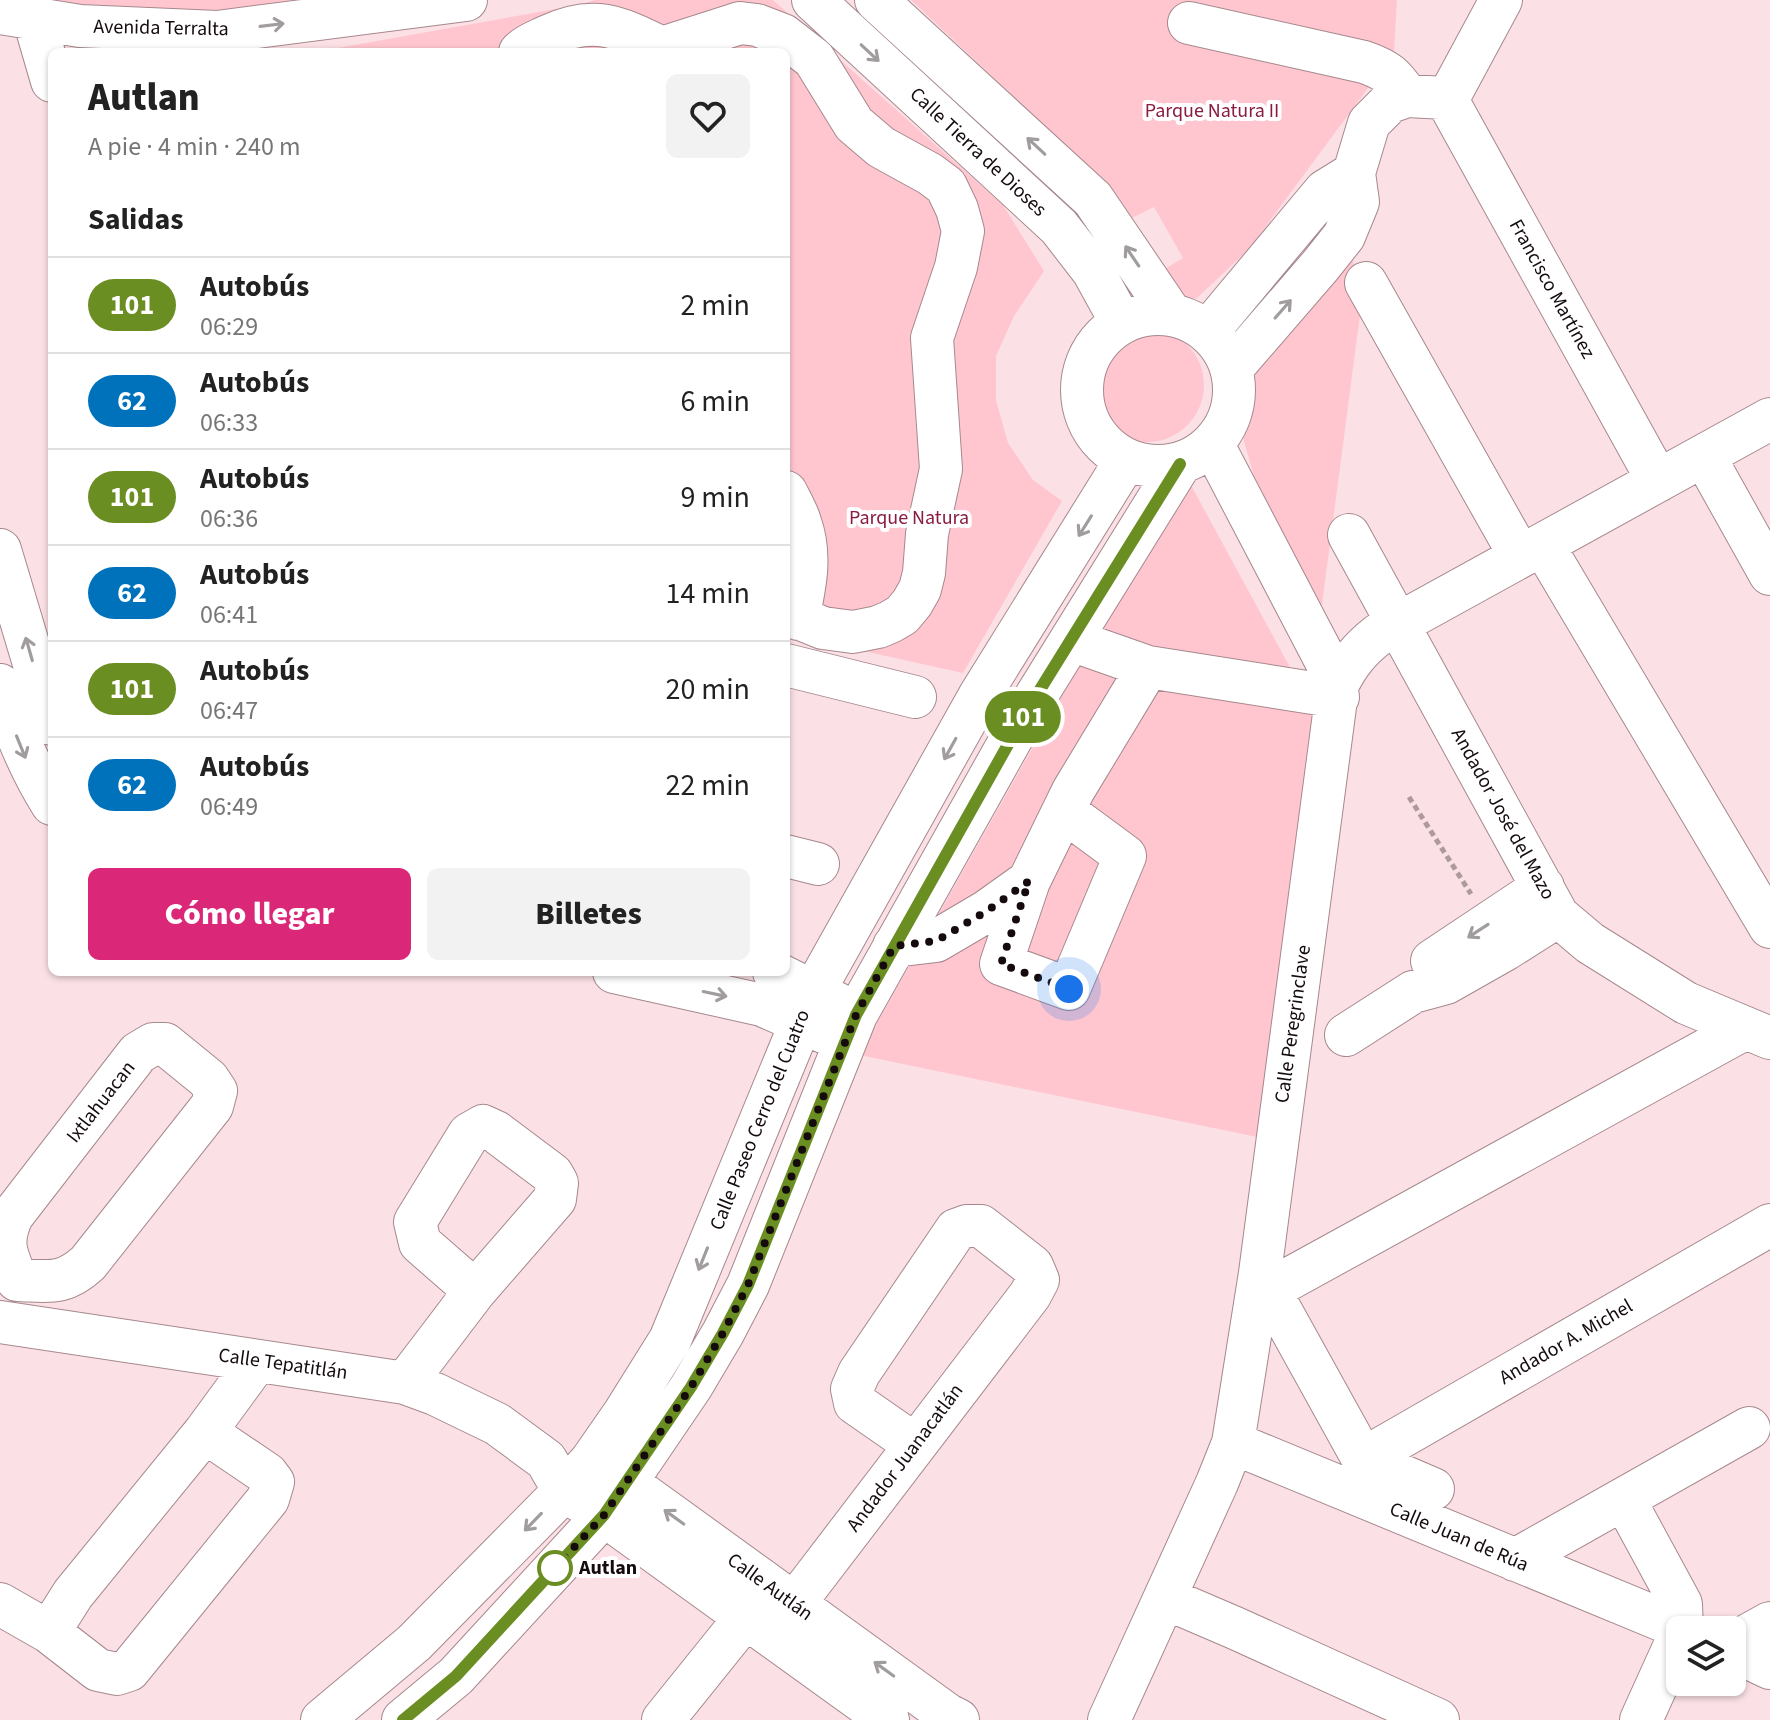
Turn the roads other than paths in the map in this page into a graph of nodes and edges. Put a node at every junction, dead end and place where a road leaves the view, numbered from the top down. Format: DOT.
graph roads {
  1 [pos="466,0"];
  2 [pos="813,0"];
  3 [pos="876,0"];
  4 [pos="1501,0"];
  5 [pos="17,16"];
  6 [pos="1189,23"];
  7 [pos="84,39"];
  8 [pos="524,48"];
  9 [pos="662,48"];
  10 [pos="662,48"];
  11 [pos="48,74"];
  12 [pos="1427,97"];
  13 [pos="1354,173"];
  14 [pos="1366,283"];
  15 [pos="1171,314"];
  16 [pos="1121,322"];
  17 [pos="1208,331"];
  18 [pos="1232,368"];
  19 [pos="1770,419"];
  20 [pos="1196,455"];
  21 [pos="1704,456"];
  22 [pos="1126,460"];
  23 [pos="1658,481"];
  24 [pos="790,500"];
  25 [pos="1349,535"];
  26 [pos="0,550"];
  27 [pos="1532,551"];
  28 [pos="1770,574"];
  29 [pos="792,616"];
  30 [pos="1398,624"];
  31 [pos="1071,640"];
  32 [pos="790,666"];
  33 [pos="1148,667"];
  34 [pos="0,685"];
  35 [pos="1338,691"];
  36 [pos="980,695"];
  37 [pos="915,697"];
  38 [pos="1028,709"];
  39 [pos="48,711"];
  40 [pos="48,798"];
  41 [pos="1064,811"];
  42 [pos="1029,881"];
  43 [pos="1550,902"];
  44 [pos="1770,927"];
  45 [pos="894,946"];
  46 [pos="632,976"];
  47 [pos="778,976"];
  48 [pos="1413,992"];
  49 [pos="807,1006"];
  50 [pos="851,1029"];
  51 [pos="1758,1033"];
  52 [pos="1346,1035"];
  53 [pos="1770,1225"];
  54 [pos="17,1280"];
  55 [pos="1264,1282"];
  56 [pos="475,1291"];
  57 [pos="1,1322"];
  58 [pos="257,1361"];
  59 [pos="405,1383"];
  60 [pos="1749,1428"];
  61 [pos="205,1432"];
  62 [pos="1233,1443"];
  63 [pos="914,1444"];
  64 [pos="1363,1459"];
  65 [pos="567,1471"];
  66 [pos="1433,1489"];
  67 [pos="615,1498"];
  68 [pos="1624,1499"];
  69 [pos="1515,1560"];
  70 [pos="1165,1598"];
  71 [pos="0,1604"];
  72 [pos="771,1611"];
  73 [pos="1679,1616"];
  74 [pos="1666,1623"];
  75 [pos="1770,1623"];
  76 [pos="49,1632"];
  77 [pos="1746,1636"];
  78 [pos="1666,1656"];
  79 [pos="1746,1657"];
  80 [pos="1770,1668"];
  81 [pos="950,1718"];
  82 [pos="322,1720"];
  83 [pos="403,1720"];
  84 [pos="663,1720"];
  85 [pos="888,1720"];
  86 [pos="1109,1720"];
  87 [pos="1438,1720"];
  88 [pos="1641,1720"];
  7 -- 1 [label="street, Avenida Terralta, one-way"];
  2 -- 16 [label="street, Calle Tierra de Dioses, one-way"];
  15 -- 3 [label="street, one-way"];
  4 -- 12 [label="street"];
  5 -- 7 [label="street, Avenida Terralta"];
  5 -- 11 [label="street"];
  6 -- 12 [label="street, Francisco Martínez"];
  8 -- 9 [label="street"];
  10 -- 29 [label="street"];
  12 -- 13 [label="street"];
  12 -- 23 [label="street, Francisco Martínez"];
  13 -- 17 [label="street"];
  18 -- 13 [label="street, one-way"];
  14 -- 27 [label="street"];
  15 -- 16 [label="street"];
  15 -- 17 [label="street"];
  16 -- 22 [label="street"];
  17 -- 18 [label="street"];
  18 -- 20 [label="street"];
  19 -- 21 [label="street, Calle Peregrinclave"];
  20 -- 22 [label="street"];
  20 -- 31 [label="street"];
  20 -- 35 [label="street"];
  21 -- 23 [label="street, Calle Peregrinclave"];
  21 -- 28 [label="street"];
  22 -- 36 [label="street, Calle Paseo Cerro del Cuatro, one-way"];
  23 -- 27 [label="street, Calle Peregrinclave"];
  24 -- 29 [label="street"];
  25 -- 30 [label="street, Andador José del Mazo"];
  39 -- 26 [label="street, one-way"];
  27 -- 30 [label="street, Calle Peregrinclave"];
  27 -- 44 [label="street"];
  30 -- 35 [label="street, Calle Peregrinclave"];
  30 -- 43 [label="street, Andador José del Mazo"];
  31 -- 33 [label="street"];
  31 -- 38 [label="street"];
  32 -- 37 [label="street"];
  33 -- 35 [label="street"];
  33 -- 41 [label="street"];
  34 -- 40 [label="street, one-way"];
  35 -- 55 [label="street, Calle Peregrinclave"];
  36 -- 38 [label="street"];
  36 -- 49 [label="street, Calle Paseo Cerro del Cuatro, one-way"];
  38 -- 45 [label="street"];
  41 -- 42 [label="street"];
  41 -- 42 [label="street"];
  42 -- 45 [label="street"];
  43 -- 48 [label="street"];
  43 -- 48 [label="street, one-way"];
  43 -- 51 [label="street, Andador José del Mazo"];
  45 -- 50 [label="street"];
  46 -- 49 [label="street, one-way"];
  47 -- 49 [label="street"];
  48 -- 52 [label="street"];
  49 -- 50 [label="street"];
  49 -- 65 [label="street, Calle Paseo Cerro del Cuatro, one-way"];
  50 -- 67 [label="street"];
  51 -- 55 [label="street"];
  53 -- 64 [label="street, Andador A. Michel"];
  54 -- 54 [label="street, Ixtlahuacan"];
  54 -- 57 [label="street"];
  55 -- 62 [label="street, Calle Peregrinclave"];
  55 -- 64 [label="street"];
  56 -- 59 [label="street"];
  57 -- 58 [label="street, Calle Tepatitlán"];
  58 -- 59 [label="street, Calle Tepatitlán"];
  58 -- 61 [label="street"];
  59 -- 65 [label="street, Calle Tepatitlán"];
  60 -- 68 [label="street"];
  61 -- 76 [label="street"];
  61 -- 76 [label="street"];
  62 -- 69 [label="street, Calle Juan de Rúa"];
  62 -- 70 [label="street, Calle Peregrinclave"];
  63 -- 63 [label="street, Andador Juanacatlán"];
  63 -- 72 [label="street, Andador Juanacatlán"];
  64 -- 66 [label="street"];
  65 -- 67 [label="street, Calle Autlán"];
  65 -- 82 [label="street, Calle Paseo Cerro del Cuatro, one-way"];
  67 -- 72 [label="street, Calle Autlán"];
  67 -- 83 [label="street"];
  68 -- 69 [label="street"];
  68 -- 73 [label="street"];
  69 -- 74 [label="street, Calle Juan de Rúa"];
  70 -- 86 [label="street, Calle Peregrinclave"];
  70 -- 87 [label="street"];
  71 -- 76 [label="street"];
  81 -- 72 [label="street, Calle Autlán, one-way"];
  72 -- 84 [label="street, Andador Juanacatlán"];
  72 -- 85 [label="street, Calle Autlán"];
  75 -- 77 [label="street"];
  78 -- 88 [label="street"];
  79 -- 80 [label="street"];
}
